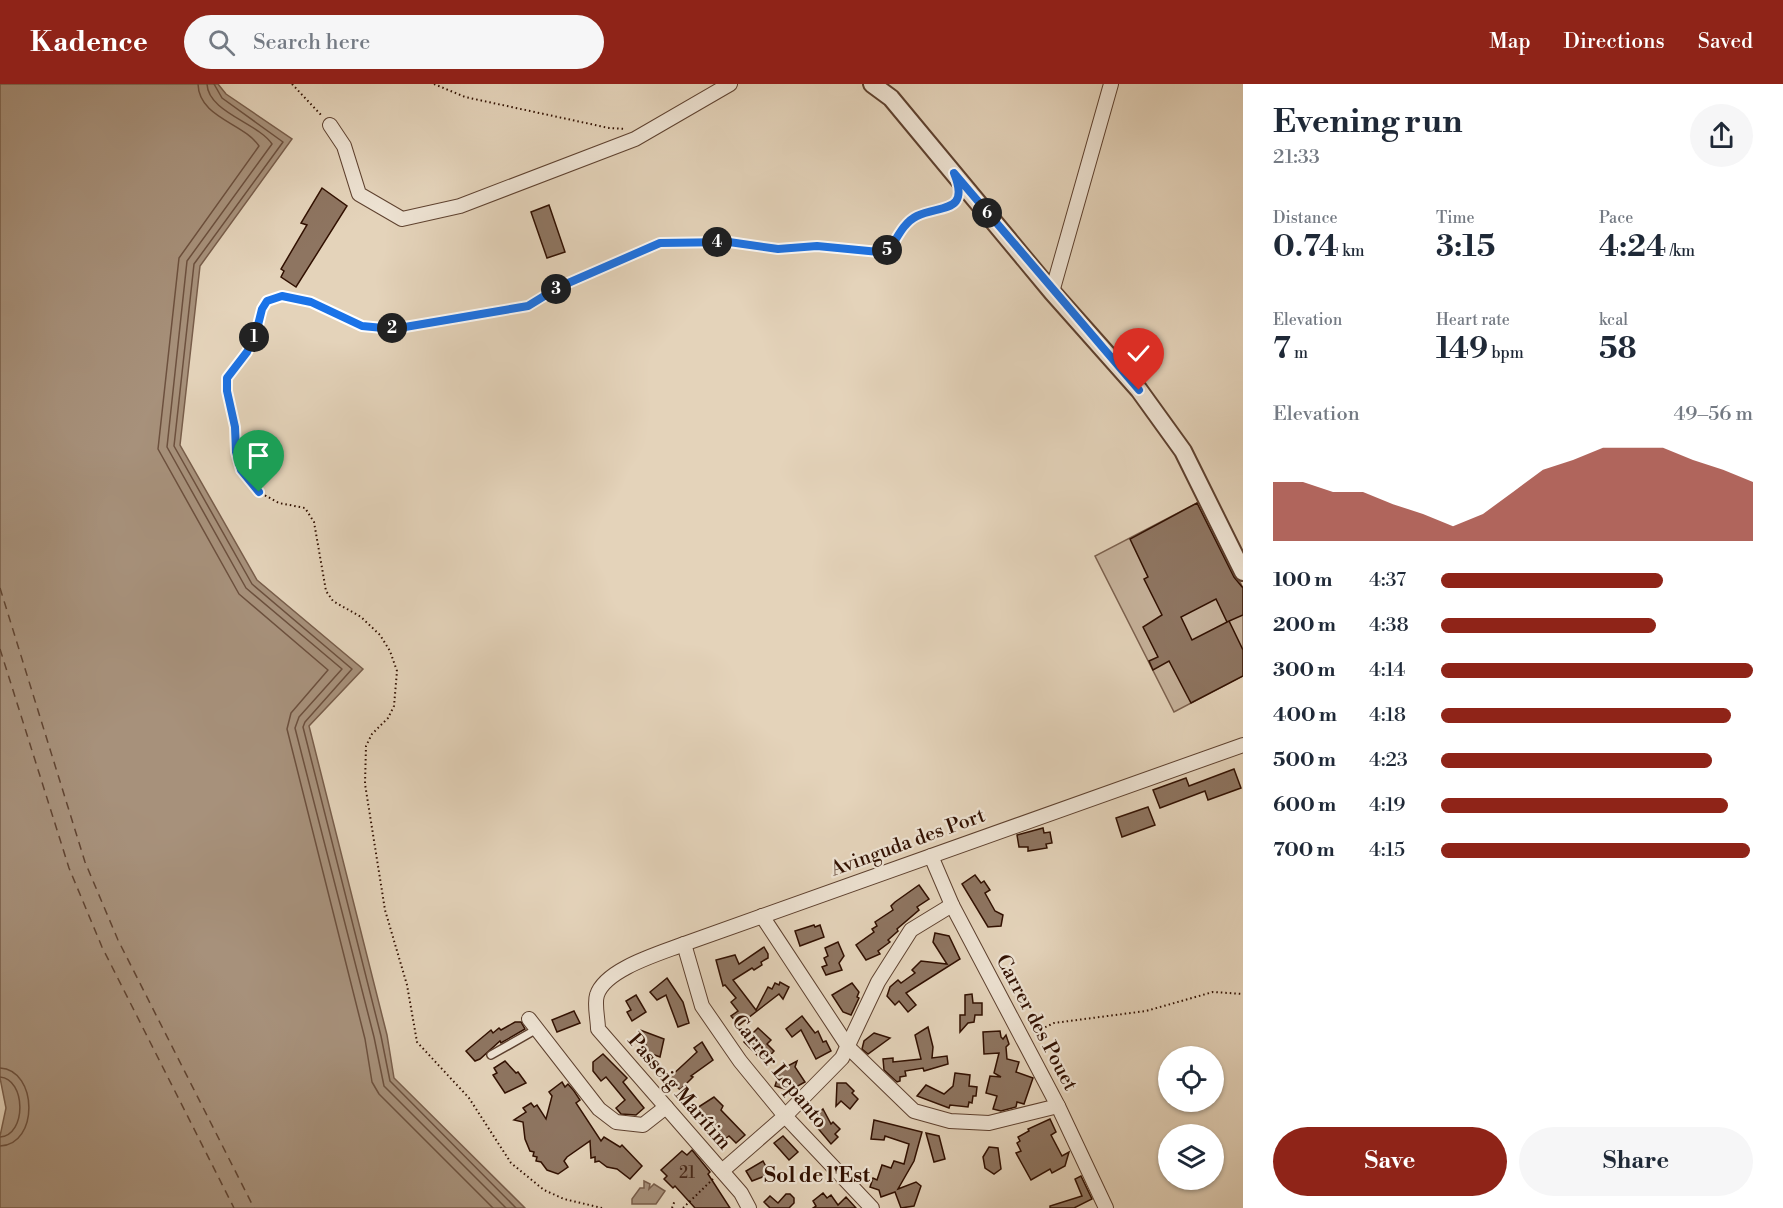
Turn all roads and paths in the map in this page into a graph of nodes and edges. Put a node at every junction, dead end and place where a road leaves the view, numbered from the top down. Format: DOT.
graph roads {
  1 [pos="292,84"];
  2 [pos="434,84"];
  3 [pos="730,84"];
  4 [pos="872,84"];
  5 [pos="1111,84"];
  6 [pos="330,125"];
  7 [pos="649,131"];
  8 [pos="954,173"];
  9 [pos="1052,292"];
  10 [pos="1243,572"];
  11 [pos="1243,745"];
  12 [pos="931,856"];
  13 [pos="952,905"];
  14 [pos="762,916"];
  15 [pos="684,944"];
  16 [pos="1243,994"];
  17 [pos="597,996"];
  18 [pos="533,1024"];
  19 [pos="1023,1039"];
  20 [pos="849,1048"];
  21 [pos="491,1055"];
  22 [pos="1058,1106"];
  23 [pos="666,1107"];
  24 [pos="785,1116"];
  25 [pos="722,1171"];
  26 [pos="675,1200"];
  27 [pos="602,1208"];
  28 [pos="672,1208"];
  29 [pos="683,1208"];
  30 [pos="749,1208"];
  31 [pos="872,1208"];
  32 [pos="1106,1208"];
  1 -- 6 [label="path"];
  2 -- 7 [label="path"];
  3 -- 7 [label="street"];
  4 -- 8 [label="street"];
  5 -- 9 [label="street"];
  6 -- 7 [label="street"];
  8 -- 9 [label="street"];
  8 -- 27 [label="path"];
  9 -- 10 [label="street"];
  11 -- 12 [label="street, Avinguda des Port"];
  12 -- 13 [label="street, Carrer des Pouet"];
  12 -- 14 [label="street, Avinguda des Port"];
  13 -- 19 [label="street, Carrer des Pouet"];
  13 -- 20 [label="street"];
  14 -- 15 [label="street, Avinguda des Port"];
  14 -- 20 [label="street"];
  15 -- 17 [label="street, Avinguda des Port"];
  15 -- 24 [label="street, Carrer Lepanto"];
  16 -- 19 [label="path"];
  17 -- 23 [label="street, Passeig Marítim"];
  18 -- 21 [label="lane"];
  18 -- 23 [label="street"];
  19 -- 22 [label="street, Carrer des Pouet"];
  20 -- 22 [label="street"];
  20 -- 24 [label="street"];
  22 -- 32 [label="street, Carrer des Pouet"];
  23 -- 25 [label="street, Passeig Marítim"];
  24 -- 25 [label="street"];
  24 -- 31 [label="street, Carrer Lepanto"];
  25 -- 29 [label="path"];
  25 -- 30 [label="street, Passeig Marítim"];
  26 -- 28 [label="path"];
}
